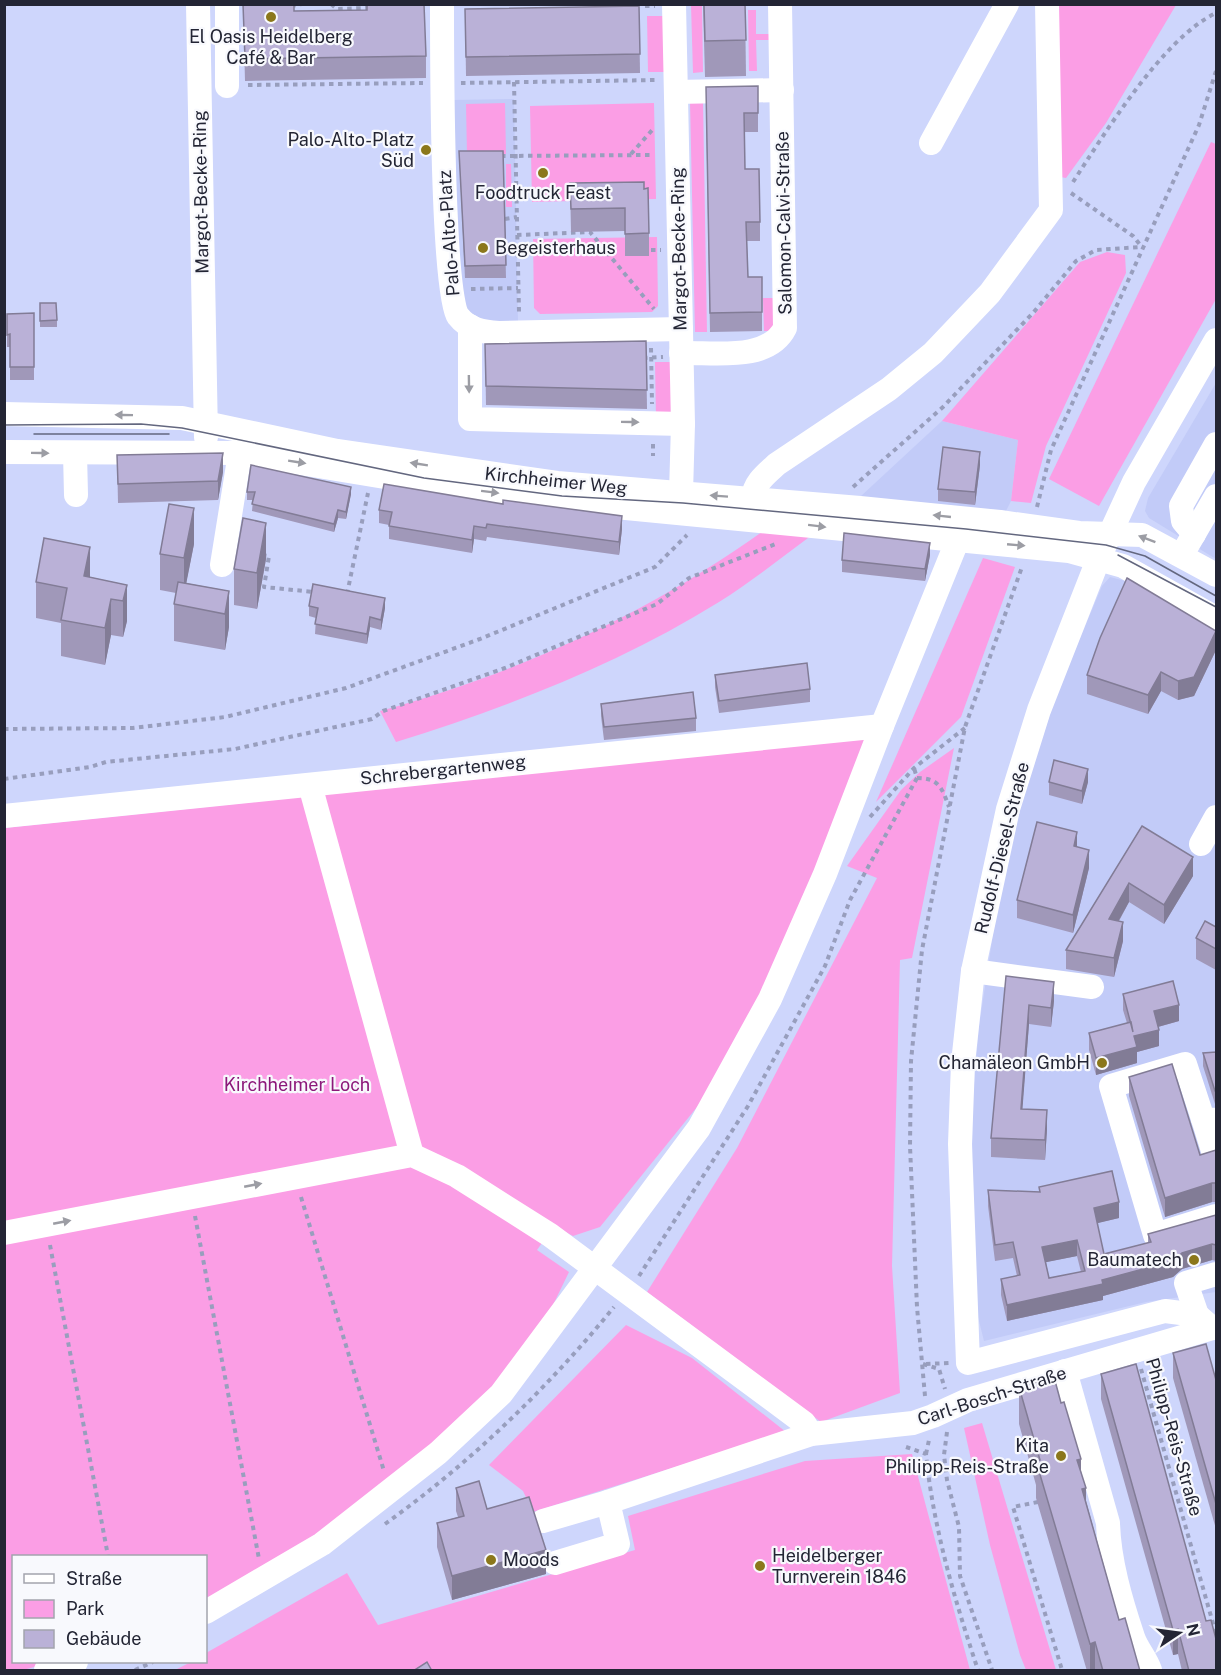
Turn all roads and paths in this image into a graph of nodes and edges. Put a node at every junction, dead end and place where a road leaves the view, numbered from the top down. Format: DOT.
graph roads {
  1 [pos="198,4"];
  2 [pos="227,4"];
  3 [pos="302,4"];
  4 [pos="331,4"];
  5 [pos="442,4"];
  6 [pos="674,4"];
  7 [pos="780,4"];
  8 [pos="1007,4"];
  9 [pos="1047,4"];
  10 [pos="296,5"];
  11 [pos="280,6"];
  12 [pos="367,8"];
  13 [pos="1216,13"];
  14 [pos="296,14"];
  15 [pos="1216,70"];
  16 [pos="514,82"];
  17 [pos="443,83"];
  18 [pos="236,86"];
  19 [pos="676,86"];
  20 [pos="782,90"];
  21 [pos="654,128"];
  22 [pos="931,143"];
  23 [pos="516,155"];
  24 [pos="631,155"];
  25 [pos="653,155"];
  26 [pos="497,156"];
  27 [pos="1074,195"];
  28 [pos="1051,210"];
  29 [pos="517,217"];
  30 [pos="505,219"];
  31 [pos="517,235"];
  32 [pos="1143,248"];
  33 [pos="518,288"];
  34 [pos="451,289"];
  35 [pos="470,326"];
  36 [pos="651,330"];
  37 [pos="519,332"];
  38 [pos="1216,340"];
  39 [pos="681,346"];
  40 [pos="651,357"];
  41 [pos="640,358"];
  42 [pos="4,414"];
  43 [pos="652,423"];
  44 [pos="206,424"];
  45 [pos="682,424"];
  46 [pos="1216,444"];
  47 [pos="206,451"];
  48 [pos="4,452"];
  49 [pos="75,453"];
  50 [pos="240,453"];
  51 [pos="653,456"];
  52 [pos="372,475"];
  53 [pos="867,476"];
  54 [pos="681,493"];
  55 [pos="76,495"];
  56 [pos="1216,496"];
  57 [pos="753,498"];
  58 [pos="1038,504"];
  59 [pos="701,514"];
  60 [pos="1111,534"];
  61 [pos="1194,534"];
  62 [pos="958,539"];
  63 [pos="772,548"];
  64 [pos="258,554"];
  65 [pos="1128,555"];
  66 [pos="1182,556"];
  67 [pos="1098,560"];
  68 [pos="222,565"];
  69 [pos="1022,568"];
  70 [pos="1216,575"];
  71 [pos="323,593"];
  72 [pos="346,596"];
  73 [pos="1216,601"];
  74 [pos="1216,618"];
  75 [pos="882,726"];
  76 [pos="965,727"];
  77 [pos="4,729"];
  78 [pos="914,768"];
  79 [pos="917,778"];
  80 [pos="4,779"];
  81 [pos="310,785"];
  82 [pos="949,808"];
  83 [pos="4,816"];
  84 [pos="1216,817"];
  85 [pos="869,819"];
  86 [pos="1201,844"];
  87 [pos="973,971"];
  88 [pos="1092,987"];
  89 [pos="1210,1120"];
  90 [pos="1213,1151"];
  91 [pos="412,1155"];
  92 [pos="295,1177"];
  93 [pos="191,1197"];
  94 [pos="1216,1216"];
  95 [pos="46,1225"];
  96 [pos="4,1233"];
  97 [pos="651,1262"];
  98 [pos="595,1269"];
  99 [pos="1216,1274"];
  100 [pos="1211,1328"];
  101 [pos="1136,1351"];
  102 [pos="968,1363"];
  103 [pos="923,1364"];
  104 [pos="1065,1371"];
  105 [pos="945,1389"];
  106 [pos="925,1395"];
  107 [pos="948,1423"];
  108 [pos="929,1431"];
  109 [pos="805,1437"];
  110 [pos="903,1446"];
  111 [pos="926,1454"];
  112 [pos="391,1491"];
  113 [pos="608,1502"];
  114 [pos="1038,1502"];
  115 [pos="1179,1503"];
  116 [pos="1169,1506"];
  117 [pos="543,1521"];
  118 [pos="108,1555"];
  119 [pos="555,1563"];
  120 [pos="263,1581"];
  121 [pos="207,1611"];
  122 [pos="1216,1634"];
  123 [pos="73,1663"];
  124 [pos="151,1663"];
  125 [pos="46,1671"];
  126 [pos="135,1671"];
  127 [pos="978,1671"];
  128 [pos="992,1671"];
  129 [pos="1062,1671"];
  130 [pos="1150,1671"];
  1 -- 44 [label="street, Margot-Becke-Ring"];
  2 -- 18 [label="street"];
  3 -- 10 [label="path"];
  4 -- 12 [label="path"];
  5 -- 17 [label="street, Palo-Alto-Platz"];
  6 -- 19 [label="street, Margot-Becke-Ring"];
  7 -- 20 [label="street, Salomon-Calvi-Straße"];
  8 -- 22 [label="street"];
  9 -- 28 [label="street"];
  10 -- 11 [label="path"];
  10 -- 14 [label="path"];
  13 -- 28 [label="path"];
  15 -- 32 [label="path"];
  16 -- 17 [label="path"];
  16 -- 19 [label="path"];
  16 -- 23 [label="path"];
  17 -- 18 [label="path"];
  17 -- 34 [label="street, Palo-Alto-Platz"];
  19 -- 20 [label="street"];
  19 -- 39 [label="street, Margot-Becke-Ring"];
  20 -- 39 [label="street, Salomon-Calvi-Straße"];
  21 -- 24 [label="path"];
  23 -- 24 [label="path"];
  23 -- 26 [label="path"];
  23 -- 29 [label="path"];
  24 -- 25 [label="path"];
  27 -- 32 [label="path"];
  28 -- 57 [label="street"];
  29 -- 30 [label="path"];
  29 -- 31 [label="path"];
  31 -- 33 [label="path"];
  31 -- 39 [label="path"];
  32 -- 53 [label="path"];
  32 -- 58 [label="path"];
  33 -- 34 [label="path"];
  33 -- 37 [label="path"];
  34 -- 35 [label="street, Palo-Alto-Platz"];
  35 -- 37 [label="street"];
  35 -- 43 [label="street, one-way"];
  36 -- 37 [label="street"];
  36 -- 39 [label="street"];
  36 -- 40 [label="path"];
  38 -- 60 [label="street, Rudolf-Diesel-Straße"];
  39 -- 40 [label="path"];
  39 -- 45 [label="street, Margot-Becke-Ring"];
  40 -- 41 [label="path"];
  40 -- 43 [label="path"];
  44 -- 42 [label="street, Kirchheimer Weg, one-way"];
  43 -- 45 [label="street"];
  43 -- 51 [label="path"];
  44 -- 47 [label="street, Margot-Becke-Ring"];
  54 -- 44 [label="street, Kirchheimer Weg, one-way"];
  45 -- 54 [label="street, Margot-Becke-Ring"];
  46 -- 61 [label="street"];
  47 -- 49 [label="street, Kirchheimer Weg"];
  47 -- 50 [label="street, Kirchheimer Weg"];
  48 -- 49 [label="street, Kirchheimer Weg, one-way"];
  49 -- 55 [label="street"];
  50 -- 52 [label="street, Kirchheimer Weg, one-way"];
  50 -- 68 [label="street"];
  52 -- 59 [label="street, Kirchheimer Weg, one-way"];
  52 -- 72 [label="path"];
  57 -- 54 [label="street, Kirchheimer Weg, one-way"];
  56 -- 61 [label="street"];
  60 -- 57 [label="street, Kirchheimer Weg, one-way"];
  59 -- 62 [label="street, Kirchheimer Weg, one-way"];
  59 -- 77 [label="path"];
  60 -- 65 [label="street"];
  66 -- 60 [label="street, Kirchheimer Weg, one-way"];
  60 -- 67 [label="street, Rudolf-Diesel-Straße"];
  61 -- 66 [label="street"];
  62 -- 67 [label="street, Kirchheimer Weg, one-way"];
  62 -- 75 [label="street"];
  63 -- 80 [label="path"];
  64 -- 71 [label="path"];
  65 -- 67 [label="street"];
  65 -- 73 [label="street"];
  66 -- 70 [label="street, Kirchheimer Weg"];
  67 -- 74 [label="street, Kirchheimer Weg"];
  67 -- 87 [label="street, Rudolf-Diesel-Straße"];
  69 -- 76 [label="path"];
  75 -- 81 [label="street, Schrebergartenweg"];
  75 -- 98 [label="street"];
  76 -- 78 [label="path"];
  76 -- 82 [label="path"];
  78 -- 79 [label="path"];
  78 -- 85 [label="path"];
  79 -- 82 [label="path"];
  79 -- 97 [label="path"];
  81 -- 83 [label="street, Schrebergartenweg"];
  81 -- 91 [label="street"];
  82 -- 103 [label="path"];
  84 -- 86 [label="street"];
  87 -- 88 [label="street"];
  87 -- 102 [label="street, Rudolf-Diesel-Straße"];
  89 -- 90 [label="street"];
  89 -- 94 [label="street"];
  91 -- 92 [label="street"];
  91 -- 98 [label="street"];
  93 -- 92 [label="street, one-way"];
  92 -- 112 [label="path"];
  95 -- 93 [label="street, one-way"];
  93 -- 120 [label="path"];
  95 -- 96 [label="street"];
  95 -- 118 [label="path"];
  98 -- 109 [label="street"];
  98 -- 112 [label="street"];
  99 -- 100 [label="street"];
  100 -- 101 [label="street, Carl-Bosch-Straße"];
  100 -- 102 [label="street, Carl-Bosch-Straße"];
  101 -- 104 [label="street, Carl-Bosch-Straße"];
  101 -- 115 [label="path, Philipp-Reis-Straße"];
  103 -- 105 [label="path"];
  103 -- 106 [label="path"];
  104 -- 109 [label="street, Carl-Bosch-Straße"];
  104 -- 130 [label="street"];
  107 -- 128 [label="path"];
  108 -- 111 [label="path"];
  109 -- 113 [label="street, Carl-Bosch-Straße"];
  110 -- 111 [label="path"];
  111 -- 127 [label="path"];
  112 -- 120 [label="street"];
  113 -- 117 [label="street, Carl-Bosch-Straße"];
  113 -- 119 [label="street"];
  114 -- 129 [label="path"];
  115 -- 116 [label="path"];
  115 -- 122 [label="path, Philipp-Reis-Straße"];
  120 -- 121 [label="street"];
  123 -- 125 [label="street"];
  124 -- 126 [label="path"];
}
